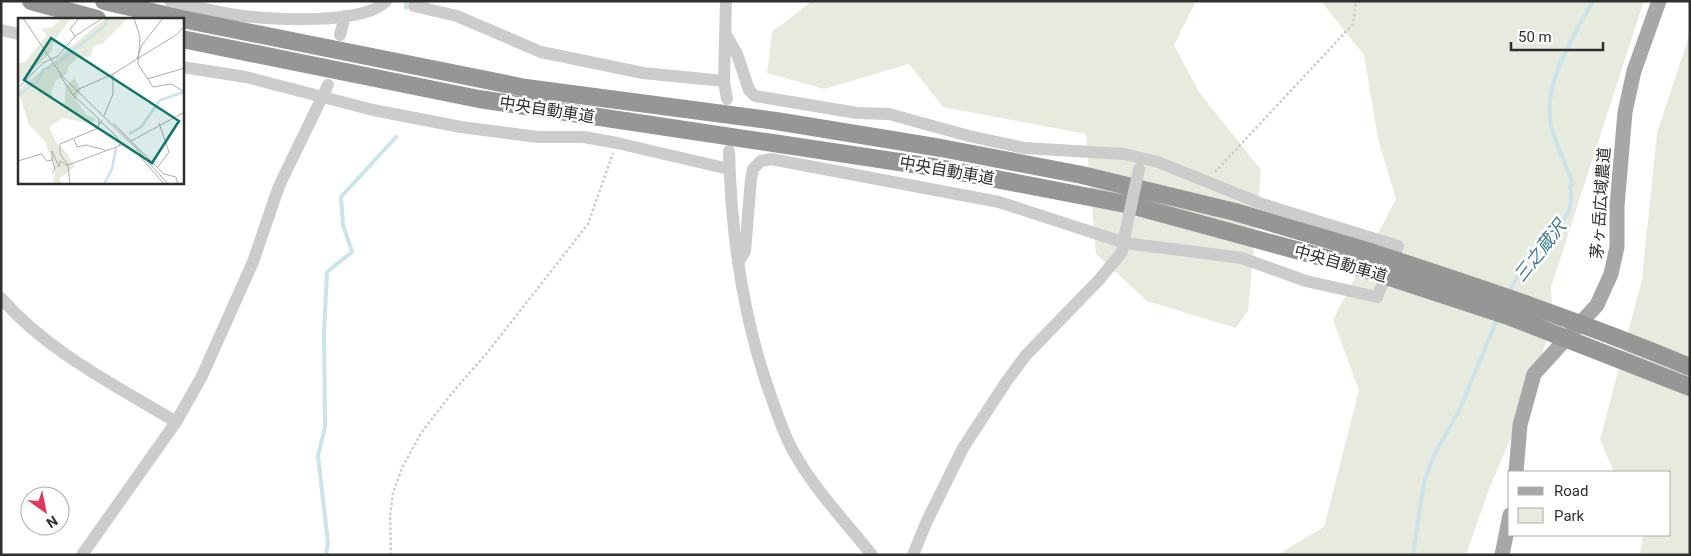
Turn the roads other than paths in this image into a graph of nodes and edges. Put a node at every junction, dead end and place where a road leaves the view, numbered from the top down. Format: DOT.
graph roads {
  1 [pos="31,1"];
  2 [pos="104,1"];
  3 [pos="170,1"];
  4 [pos="386,1"];
  5 [pos="415,1"];
  6 [pos="726,1"];
  7 [pos="1659,1"];
  8 [pos="345,16"];
  9 [pos="93,18"];
  10 [pos="178,18"];
  11 [pos="184,19"];
  12 [pos="1,30"];
  13 [pos="725,33"];
  14 [pos="18,34"];
  15 [pos="340,35"];
  16 [pos="184,39"];
  17 [pos="184,67"];
  18 [pos="724,80"];
  19 [pos="325,90"];
  20 [pos="727,99"];
  21 [pos="729,151"];
  22 [pos="1140,164"];
  23 [pos="729,169"];
  24 [pos="1125,238"];
  25 [pos="1366,260"];
  26 [pos="738,263"];
  27 [pos="1,298"];
  28 [pos="1690,367"];
  29 [pos="1690,387"];
  30 [pos="176,422"];
  31 [pos="1516,471"];
  32 [pos="1508,525"];
  33 [pos="82,555"];
  34 [pos="872,555"];
  35 [pos="913,555"];
  36 [pos="1502,555"];
  1 -- 9 [label="highway"];
  2 -- 10 [label="highway, 中央自動車道"];
  3 -- 8 [label="street"];
  4 -- 8 [label="street"];
  5 -- 18 [label="street"];
  6 -- 13 [label="street"];
  7 -- 31 [label="main road, 茅ヶ岳広域農道"];
  8 -- 15 [label="street"];
  11 -- 25 [label="highway, 中央自動車道"];
  12 -- 14 [label="street"];
  13 -- 18 [label="street"];
  13 -- 22 [label="street"];
  16 -- 25 [label="highway, 中央自動車道"];
  17 -- 19 [label="street"];
  18 -- 20 [label="street"];
  19 -- 23 [label="street"];
  19 -- 30 [label="street"];
  21 -- 23 [label="street"];
  22 -- 24 [label="street, bridge"];
  22 -- 24 [label="street"];
  23 -- 26 [label="street"];
  24 -- 26 [label="street"];
  24 -- 35 [label="street"];
  25 -- 28 [label="highway, 中央自動車道, bridge"];
  25 -- 29 [label="highway, 中央自動車道, bridge"];
  26 -- 34 [label="street"];
  27 -- 30 [label="street"];
  30 -- 33 [label="street"];
  32 -- 36 [label="main road"];
}
